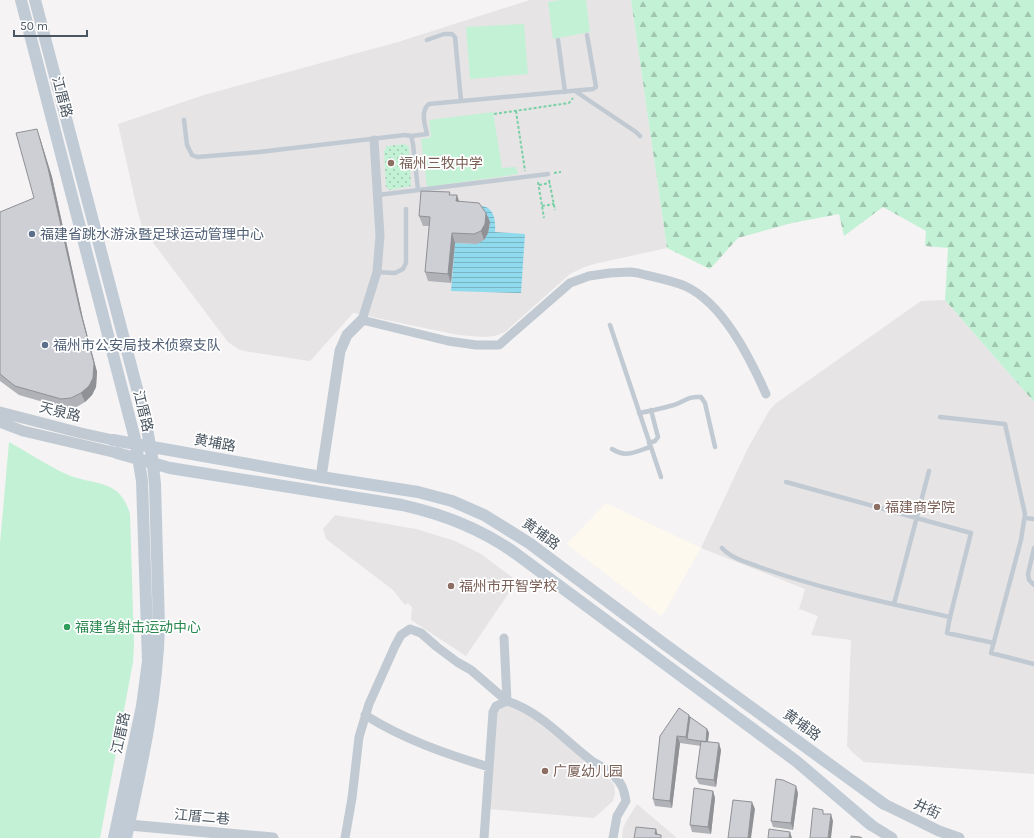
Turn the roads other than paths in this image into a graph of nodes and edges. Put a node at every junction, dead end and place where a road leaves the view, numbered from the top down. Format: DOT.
graph roads {
  1 [pos="21,0"];
  2 [pos="34,0"];
  3 [pos="588,35"];
  4 [pos="427,40"];
  5 [pos="558,40"];
  6 [pos="565,92"];
  7 [pos="576,92"];
  8 [pos="461,101"];
  9 [pos="184,120"];
  10 [pos="411,136"];
  11 [pos="640,136"];
  12 [pos="374,140"];
  13 [pos="548,174"];
  14 [pos="418,190"];
  15 [pos="378,195"];
  16 [pos="406,209"];
  17 [pos="377,272"];
  18 [pos="362,320"];
  19 [pos="610,324"];
  20 [pos="766,394"];
  21 [pos="651,410"];
  22 [pos="0,412"];
  23 [pos="639,413"];
  24 [pos="940,417"];
  25 [pos="0,422"];
  26 [pos="114,440"];
  27 [pos="136,444"];
  28 [pos="650,445"];
  29 [pos="150,446"];
  30 [pos="714,447"];
  31 [pos="612,449"];
  32 [pos="118,453"];
  33 [pos="140,460"];
  34 [pos="153,464"];
  35 [pos="929,471"];
  36 [pos="321,477"];
  37 [pos="661,477"];
  38 [pos="786,482"];
  39 [pos="916,518"];
  40 [pos="1025,518"];
  41 [pos="1034,519"];
  42 [pos="722,548"];
  43 [pos="1034,548"];
  44 [pos="1034,585"];
  45 [pos="894,604"];
  46 [pos="950,617"];
  47 [pos="504,638"];
  48 [pos="994,643"];
  49 [pos="1034,664"];
  50 [pos="507,701"];
  51 [pos="365,715"];
  52 [pos="489,766"];
  53 [pos="884,804"];
  54 [pos="129,825"];
  55 [pos="871,825"];
  56 [pos="114,838"];
  57 [pos="126,838"];
  58 [pos="273,838"];
  59 [pos="345,838"];
  60 [pos="484,838"];
  61 [pos="613,838"];
  62 [pos="892,838"];
  63 [pos="959,838"];
  1 -- 27 [label="main road, 江厝路"];
  2 -- 29 [label="main road, 江厝路"];
  3 -- 7 [label="lane"];
  4 -- 8 [label="lane"];
  5 -- 6 [label="lane"];
  6 -- 7 [label="lane"];
  6 -- 8 [label="lane"];
  7 -- 11 [label="lane"];
  8 -- 10 [label="lane"];
  9 -- 12 [label="lane"];
  10 -- 12 [label="lane"];
  10 -- 14 [label="lane"];
  12 -- 15 [label="street"];
  13 -- 14 [label="lane"];
  14 -- 15 [label="lane"];
  15 -- 17 [label="street"];
  16 -- 17 [label="lane"];
  17 -- 18 [label="street"];
  18 -- 20 [label="street"];
  18 -- 36 [label="street"];
  19 -- 23 [label="lane"];
  21 -- 23 [label="lane"];
  21 -- 28 [label="lane"];
  21 -- 30 [label="lane"];
  22 -- 26 [label="street, 天泉路"];
  23 -- 28 [label="lane"];
  24 -- 40 [label="lane"];
  25 -- 32 [label="street"];
  26 -- 27 [label="main road, 黄埔路"];
  27 -- 29 [label="main road, 黄埔路"];
  27 -- 33 [label="main road, 江厝路"];
  28 -- 31 [label="lane"];
  28 -- 37 [label="lane"];
  29 -- 34 [label="main road, 江厝路"];
  29 -- 36 [label="main road, 黄埔路"];
  32 -- 33 [label="main road"];
  33 -- 34 [label="main road"];
  33 -- 56 [label="main road, 江厝路"];
  34 -- 54 [label="main road, 江厝路"];
  34 -- 55 [label="main road"];
  35 -- 39 [label="lane"];
  36 -- 53 [label="main road, 黄埔路"];
  38 -- 39 [label="lane"];
  39 -- 45 [label="lane"];
  39 -- 46 [label="lane"];
  40 -- 41 [label="lane"];
  40 -- 48 [label="lane"];
  42 -- 45 [label="lane"];
  43 -- 44 [label="lane"];
  45 -- 46 [label="lane"];
  46 -- 48 [label="lane"];
  47 -- 50 [label="street"];
  48 -- 49 [label="lane"];
  50 -- 51 [label="street"];
  50 -- 52 [label="street"];
  50 -- 61 [label="street"];
  51 -- 52 [label="street"];
  51 -- 59 [label="street"];
  52 -- 60 [label="street"];
  53 -- 63 [label="street, 井街"];
  54 -- 57 [label="main road, 江厝路"];
  54 -- 58 [label="street, 江厝二巷"];
  55 -- 62 [label="street"];
}
